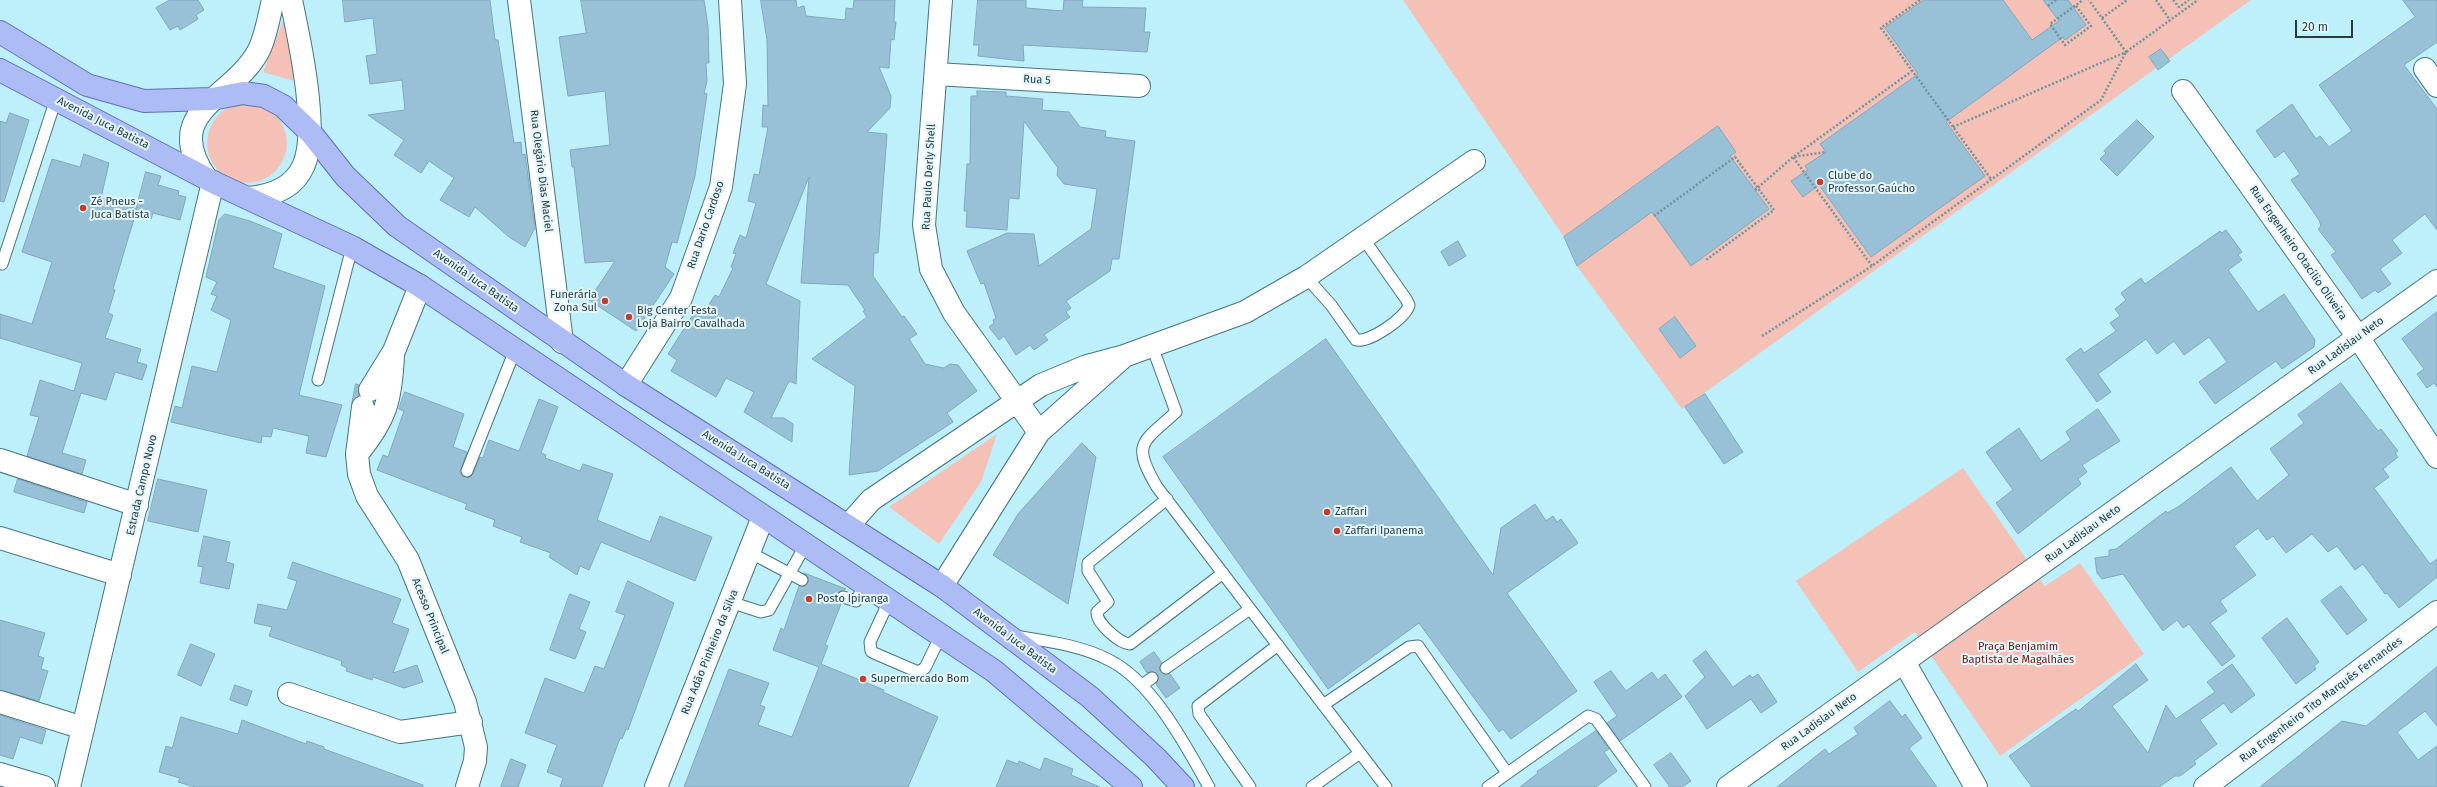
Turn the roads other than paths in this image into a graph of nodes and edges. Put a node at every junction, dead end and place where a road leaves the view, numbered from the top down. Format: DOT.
graph roads {
  1 [pos="273,0"];
  2 [pos="291,0"];
  3 [pos="519,0"];
  4 [pos="730,0"];
  5 [pos="941,0"];
  6 [pos="0,32"];
  7 [pos="0,70"];
  8 [pos="936,74"];
  9 [pos="1139,86"];
  10 [pos="2183,91"];
  11 [pos="56,99"];
  12 [pos="212,99"];
  13 [pos="311,133"];
  14 [pos="1474,161"];
  15 [pos="209,180"];
  16 [pos="248,198"];
  17 [pos="1362,238"];
  18 [pos="352,247"];
  19 [pos="2,264"];
  20 [pos="1306,277"];
  21 [pos="2437,281"];
  22 [pos="420,286"];
  23 [pos="2358,337"];
  24 [pos="562,342"];
  25 [pos="1152,346"];
  26 [pos="515,350"];
  27 [pos="394,351"];
  28 [pos="1124,356"];
  29 [pos="318,380"];
  30 [pos="626,385"];
  31 [pos="1016,402"];
  32 [pos="1039,432"];
  33 [pos="357,454"];
  34 [pos="2437,457"];
  35 [pos="0,460"];
  36 [pos="467,471"];
  37 [pos="1166,499"];
  38 [pos="137,505"];
  39 [pos="763,517"];
  40 [pos="848,526"];
  41 [pos="0,538"];
  42 [pos="806,544"];
  43 [pos="749,552"];
  44 [pos="1223,573"];
  45 [pos="789,574"];
  46 [pos="120,575"];
  47 [pos="802,580"];
  48 [pos="865,584"];
  49 [pos="942,586"];
  50 [pos="843,597"];
  51 [pos="889,601"];
  52 [pos="730,602"];
  53 [pos="1250,609"];
  54 [pos="2437,612"];
  55 [pos="1008,635"];
  56 [pos="941,636"];
  57 [pos="1278,645"];
  58 [pos="1904,662"];
  59 [pos="1166,668"];
  60 [pos="1152,678"];
  61 [pos="1142,685"];
  62 [pos="289,694"];
  63 [pos="0,702"];
  64 [pos="1323,705"];
  65 [pos="471,722"];
  66 [pos="83,728"];
  67 [pos="1360,753"];
  68 [pos="1507,773"];
  69 [pos="0,774"];
  70 [pos="44,787"];
  71 [pos="69,787"];
  72 [pos="467,787"];
  73 [pos="656,787"];
  74 [pos="1131,787"];
  75 [pos="1183,787"];
  76 [pos="1209,787"];
  77 [pos="1250,787"];
  78 [pos="1312,787"];
  79 [pos="1386,787"];
  80 [pos="1488,787"];
  81 [pos="1645,787"];
  82 [pos="1728,787"];
  83 [pos="1976,787"];
  84 [pos="2205,787"];
  1 -- 12 [label="street"];
  2 -- 13 [label="street"];
  3 -- 24 [label="street, Rua Olegário Dias Maciel"];
  4 -- 30 [label="street, Rua Dario Cardoso"];
  5 -- 8 [label="street, Rua Paulo Derly Shell"];
  6 -- 12 [label="main road"];
  7 -- 11 [label="main road, Avenida Juca Batista"];
  8 -- 9 [label="street, Rua 5"];
  8 -- 31 [label="street, Rua Paulo Derly Shell"];
  10 -- 23 [label="street, Rua Engenheiro Otacílio Oliveira"];
  11 -- 15 [label="main road, Avenida Juca Batista"];
  11 -- 19 [label="lane"];
  12 -- 13 [label="main road"];
  12 -- 15 [label="street"];
  13 -- 16 [label="street"];
  13 -- 24 [label="main road, Avenida Juca Batista"];
  14 -- 17 [label="street"];
  15 -- 16 [label="main road"];
  15 -- 38 [label="street, Estrada Campo Novo"];
  16 -- 18 [label="main road"];
  17 -- 20 [label="street"];
  17 -- 20 [label="lane"];
  18 -- 22 [label="main road"];
  18 -- 29 [label="lane"];
  20 -- 25 [label="street"];
  21 -- 23 [label="street, Rua Ladislau Neto"];
  22 -- 26 [label="main road"];
  22 -- 27 [label="street, Acesso Principal"];
  23 -- 34 [label="street, Rua Engenheiro Otacílio Oliveira"];
  23 -- 58 [label="street, Rua Ladislau Neto"];
  24 -- 30 [label="main road, Avenida Juca Batista"];
  25 -- 28 [label="street"];
  25 -- 37 [label="lane"];
  26 -- 36 [label="lane"];
  26 -- 39 [label="main road"];
  27 -- 33 [label="street, Acesso Principal"];
  27 -- 33 [label="street, Acesso Principal"];
  28 -- 31 [label="street"];
  28 -- 32 [label="street"];
  30 -- 40 [label="main road, Avenida Juca Batista"];
  31 -- 32 [label="street, Rua Paulo Derly Shell"];
  31 -- 40 [label="street"];
  32 -- 49 [label="street"];
  33 -- 65 [label="street, Acesso Principal"];
  35 -- 38 [label="street"];
  37 -- 44 [label="lane"];
  37 -- 44 [label="lane"];
  38 -- 46 [label="street, Estrada Campo Novo"];
  39 -- 42 [label="main road"];
  39 -- 43 [label="street, Rua Adão Pinheiro da Silva"];
  40 -- 49 [label="main road, Avenida Juca Batista"];
  41 -- 46 [label="street"];
  42 -- 45 [label="lane"];
  42 -- 48 [label="main road"];
  43 -- 45 [label="lane"];
  43 -- 52 [label="street, Rua Adão Pinheiro da Silva"];
  44 -- 53 [label="lane"];
  45 -- 47 [label="lane"];
  45 -- 52 [label="lane"];
  46 -- 66 [label="street, Estrada Campo Novo"];
  48 -- 50 [label="lane"];
  48 -- 51 [label="main road"];
  49 -- 55 [label="main road, Avenida Juca Batista"];
  51 -- 56 [label="main road"];
  51 -- 56 [label="lane"];
  52 -- 73 [label="street, Rua Adão Pinheiro da Silva"];
  53 -- 57 [label="lane"];
  53 -- 59 [label="lane"];
  54 -- 84 [label="street, Rua Engenheiro Tito Marquês Fernandes"];
  55 -- 61 [label="lane"];
  55 -- 75 [label="main road, Avenida Juca Batista"];
  56 -- 74 [label="main road"];
  57 -- 64 [label="lane"];
  57 -- 77 [label="lane"];
  58 -- 82 [label="street, Rua Ladislau Neto"];
  58 -- 83 [label="street"];
  60 -- 61 [label="lane"];
  61 -- 76 [label="lane"];
  62 -- 65 [label="street"];
  63 -- 66 [label="street"];
  64 -- 67 [label="lane"];
  64 -- 68 [label="lane"];
  65 -- 72 [label="street, Acesso Principal"];
  66 -- 71 [label="street, Estrada Campo Novo"];
  67 -- 78 [label="lane"];
  67 -- 79 [label="lane"];
  68 -- 80 [label="lane"];
  68 -- 81 [label="lane"];
  69 -- 70 [label="street"];
}
